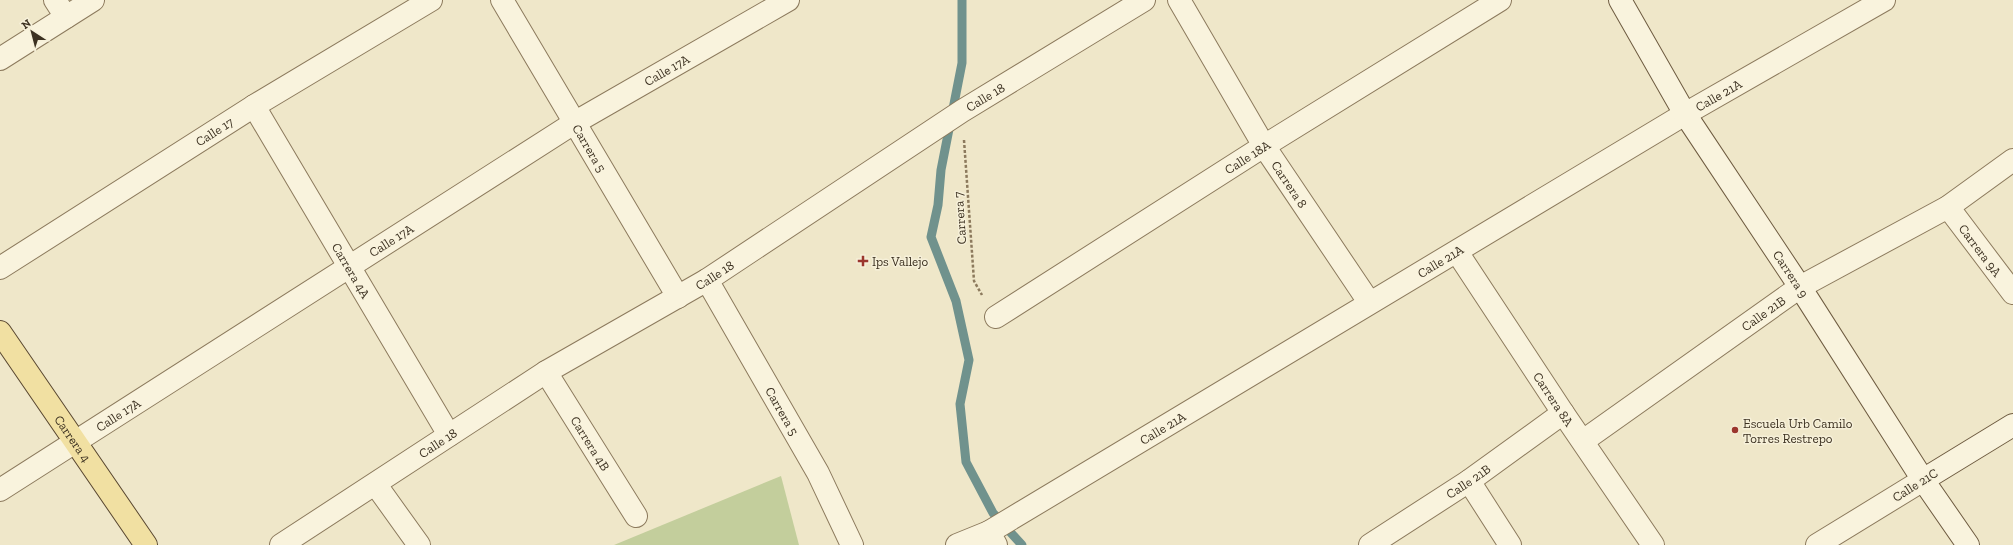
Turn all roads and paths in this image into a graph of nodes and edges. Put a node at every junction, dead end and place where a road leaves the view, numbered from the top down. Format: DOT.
graph roads {
  1 [pos="93,0"];
  2 [pos="430,0"];
  3 [pos="502,0"];
  4 [pos="788,0"];
  5 [pos="1144,0"];
  6 [pos="1179,0"];
  7 [pos="1500,0"];
  8 [pos="1620,0"];
  9 [pos="1884,0"];
  10 [pos="61,9"];
  11 [pos="0,60"];
  12 [pos="254,106"];
  13 [pos="962,111"];
  14 [pos="1685,114"];
  15 [pos="574,123"];
  16 [pos="1264,146"];
  17 [pos="2013,160"];
  18 [pos="1948,207"];
  19 [pos="1457,252"];
  20 [pos="349,265"];
  21 [pos="0,268"];
  22 [pos="707,280"];
  23 [pos="1800,287"];
  24 [pos="2013,293"];
  25 [pos="678,296"];
  26 [pos="1369,302"];
  27 [pos="996,317"];
  28 [pos="0,332"];
  29 [pos="546,372"];
  30 [pos="1563,413"];
  31 [pos="2013,424"];
  32 [pos="449,435"];
  33 [pos="75,441"];
  34 [pos="1583,441"];
  35 [pos="1923,480"];
  36 [pos="1469,481"];
  37 [pos="376,485"];
  38 [pos="0,490"];
  39 [pos="636,516"];
  40 [pos="1000,530"];
  41 [pos="1381,542"];
  42 [pos="146,545"];
  43 [pos="282,545"];
  44 [pos="419,545"];
  45 [pos="852,545"];
  46 [pos="956,545"];
  47 [pos="1510,545"];
  48 [pos="1653,545"];
  49 [pos="1817,545"];
  50 [pos="1968,545"];
  1 -- 10 [label="street"];
  2 -- 12 [label="street, Calle 17"];
  3 -- 15 [label="street, Carrera 5"];
  4 -- 15 [label="street, Calle 17A"];
  5 -- 13 [label="street, Calle 18"];
  6 -- 16 [label="street, Carrera 8"];
  7 -- 16 [label="street, Calle 18A"];
  8 -- 14 [label="street, Carrera 9"];
  9 -- 14 [label="street, Calle 21A"];
  10 -- 11 [label="street"];
  12 -- 20 [label="street, Carrera 4A"];
  12 -- 21 [label="street, Calle 17"];
  13 -- 22 [label="street, Calle 18"];
  13 -- 27 [label="path, Carrera 7"];
  14 -- 19 [label="street, Calle 21A"];
  14 -- 23 [label="street, Carrera 9"];
  15 -- 20 [label="street, Calle 17A"];
  15 -- 25 [label="street, Carrera 5"];
  16 -- 26 [label="street, Carrera 8"];
  16 -- 27 [label="street, Calle 18A"];
  17 -- 18 [label="street, Calle 21B"];
  18 -- 23 [label="street, Calle 21B"];
  18 -- 24 [label="street, Carrera 9A"];
  19 -- 26 [label="street, Calle 21A"];
  19 -- 30 [label="street, Carrera 8A"];
  20 -- 32 [label="street, Carrera 4A"];
  20 -- 33 [label="street, Calle 17A"];
  22 -- 25 [label="street, Calle 18"];
  22 -- 45 [label="street, Carrera 5"];
  23 -- 34 [label="street, Calle 21B"];
  23 -- 35 [label="street, Carrera 9"];
  25 -- 29 [label="street, Calle 18"];
  26 -- 40 [label="street, Calle 21A"];
  28 -- 33 [label="main road, Carrera 4"];
  29 -- 32 [label="street, Calle 18"];
  29 -- 39 [label="street, Carrera 4B"];
  30 -- 34 [label="street, Carrera 8A"];
  30 -- 36 [label="street, Calle 21B"];
  31 -- 35 [label="street, Calle 21C"];
  32 -- 37 [label="street, Calle 18"];
  33 -- 38 [label="street, Calle 17A"];
  33 -- 42 [label="main road, Carrera 4"];
  34 -- 48 [label="street, Carrera 8A"];
  35 -- 49 [label="street, Calle 21C"];
  35 -- 50 [label="street, Carrera 9"];
  36 -- 41 [label="street, Calle 21B"];
  36 -- 47 [label="street"];
  37 -- 43 [label="street, Calle 18"];
  37 -- 44 [label="street"];
  40 -- 46 [label="street, Calle 21A"];
}
